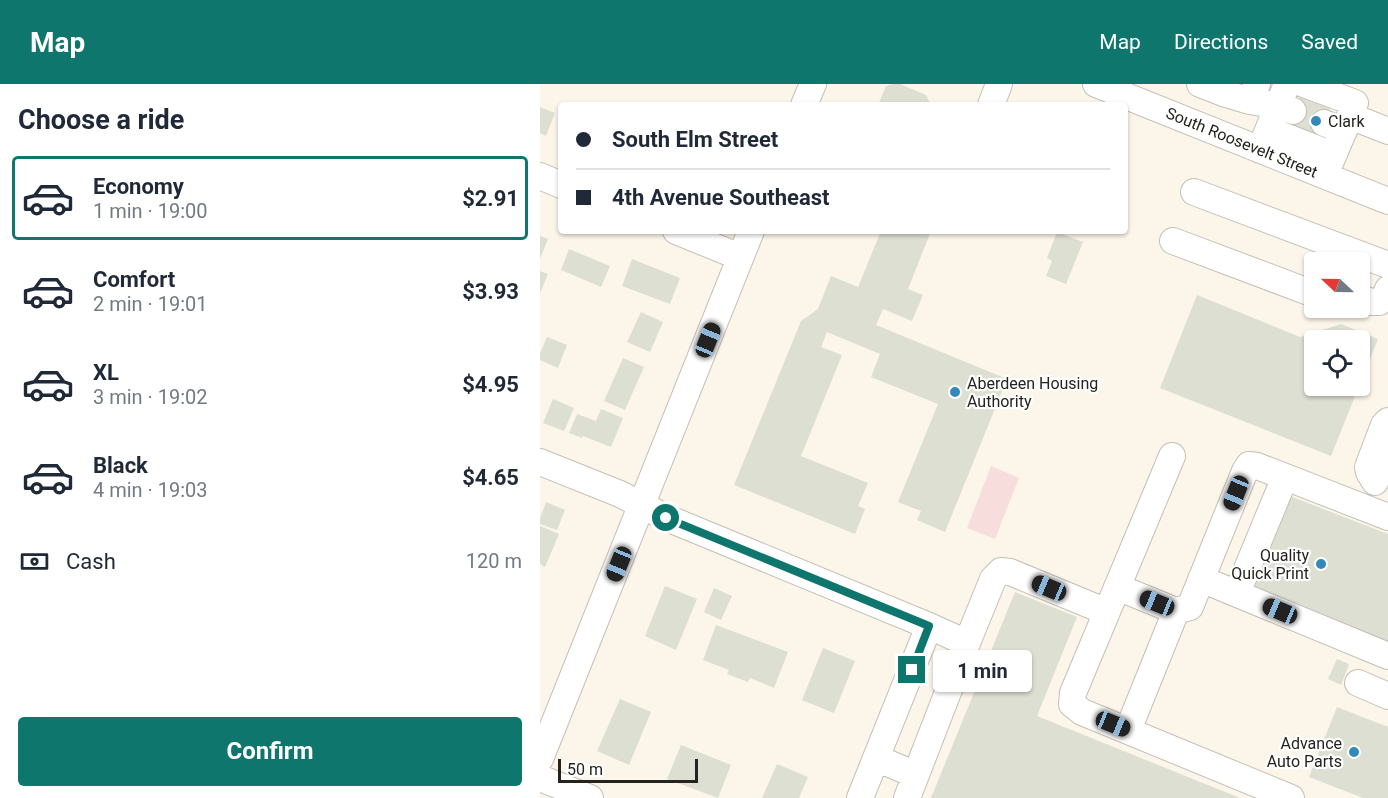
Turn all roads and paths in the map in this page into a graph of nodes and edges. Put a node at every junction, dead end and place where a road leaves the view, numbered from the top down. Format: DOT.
graph roads {
  1 [pos="813,84"];
  2 [pos="999,84"];
  3 [pos="1304,84"];
  4 [pos="1212,88"];
  5 [pos="1253,92"];
  6 [pos="1104,93"];
  7 [pos="1155,95"];
  8 [pos="1287,100"];
  9 [pos="805,102"];
  10 [pos="992,102"];
  11 [pos="1347,112"];
  12 [pos="1207,128"];
  13 [pos="1388,131"];
  14 [pos="1265,140"];
  15 [pos="1329,165"];
  16 [pos="540,176"];
  17 [pos="558,183"];
  18 [pos="1194,192"];
  19 [pos="1388,201"];
  20 [pos="682,234"];
  21 [pos="750,234"];
  22 [pos="1173,241"];
  23 [pos="740,257"];
  24 [pos="1388,265"];
  25 [pos="1388,289"];
  26 [pos="1304,290"];
  27 [pos="1370,302"];
  28 [pos="1388,421"];
  29 [pos="1388,449"];
  30 [pos="1172,456"];
  31 [pos="540,462"];
  32 [pos="1285,477"];
  33 [pos="1381,487"];
  34 [pos="642,506"];
  35 [pos="1388,517"];
  36 [pos="1202,579"];
  37 [pos="1118,587"];
  38 [pos="1237,593"];
  39 [pos="1176,610"];
  40 [pos="1107,612"];
  41 [pos="929,626"];
  42 [pos="967,643"];
  43 [pos="1388,656"];
  44 [pos="1358,683"];
  45 [pos="1388,696"];
  46 [pos="1128,730"];
  47 [pos="876,758"];
  48 [pos="540,759"];
  49 [pos="540,778"];
  50 [pos="911,787"];
  51 [pos="591,798"];
  52 [pos="860,798"];
  53 [pos="1291,798"];
  1 -- 9 [label="street"];
  2 -- 10 [label="street"];
  3 -- 11 [label="street"];
  4 -- 5 [label="street"];
  4 -- 12 [label="street"];
  5 -- 8 [label="street"];
  6 -- 7 [label="street, South Roosevelt Street"];
  7 -- 12 [label="street, South Roosevelt Street"];
  8 -- 14 [label="street"];
  11 -- 13 [label="street"];
  11 -- 15 [label="street"];
  12 -- 14 [label="street, South Roosevelt Street"];
  14 -- 15 [label="street, South Roosevelt Street"];
  15 -- 19 [label="street, South Roosevelt Street"];
  16 -- 17 [label="street"];
  18 -- 24 [label="street"];
  20 -- 23 [label="street"];
  21 -- 23 [label="street"];
  22 -- 26 [label="street"];
  23 -- 34 [label="street"];
  25 -- 27 [label="street"];
  28 -- 33 [label="street"];
  29 -- 33 [label="street"];
  30 -- 37 [label="street"];
  31 -- 34 [label="street"];
  32 -- 35 [label="street"];
  32 -- 36 [label="street"];
  32 -- 38 [label="street"];
  34 -- 41 [label="street"];
  34 -- 48 [label="street"];
  36 -- 38 [label="street"];
  36 -- 39 [label="street"];
  37 -- 39 [label="street"];
  37 -- 40 [label="street"];
  38 -- 43 [label="street"];
  39 -- 46 [label="street"];
  40 -- 42 [label="street"];
  40 -- 46 [label="street"];
  41 -- 42 [label="street"];
  41 -- 47 [label="street"];
  42 -- 50 [label="street"];
  44 -- 45 [label="street"];
  46 -- 53 [label="street"];
  47 -- 50 [label="street"];
  47 -- 52 [label="street"];
  49 -- 51 [label="street"];
}
